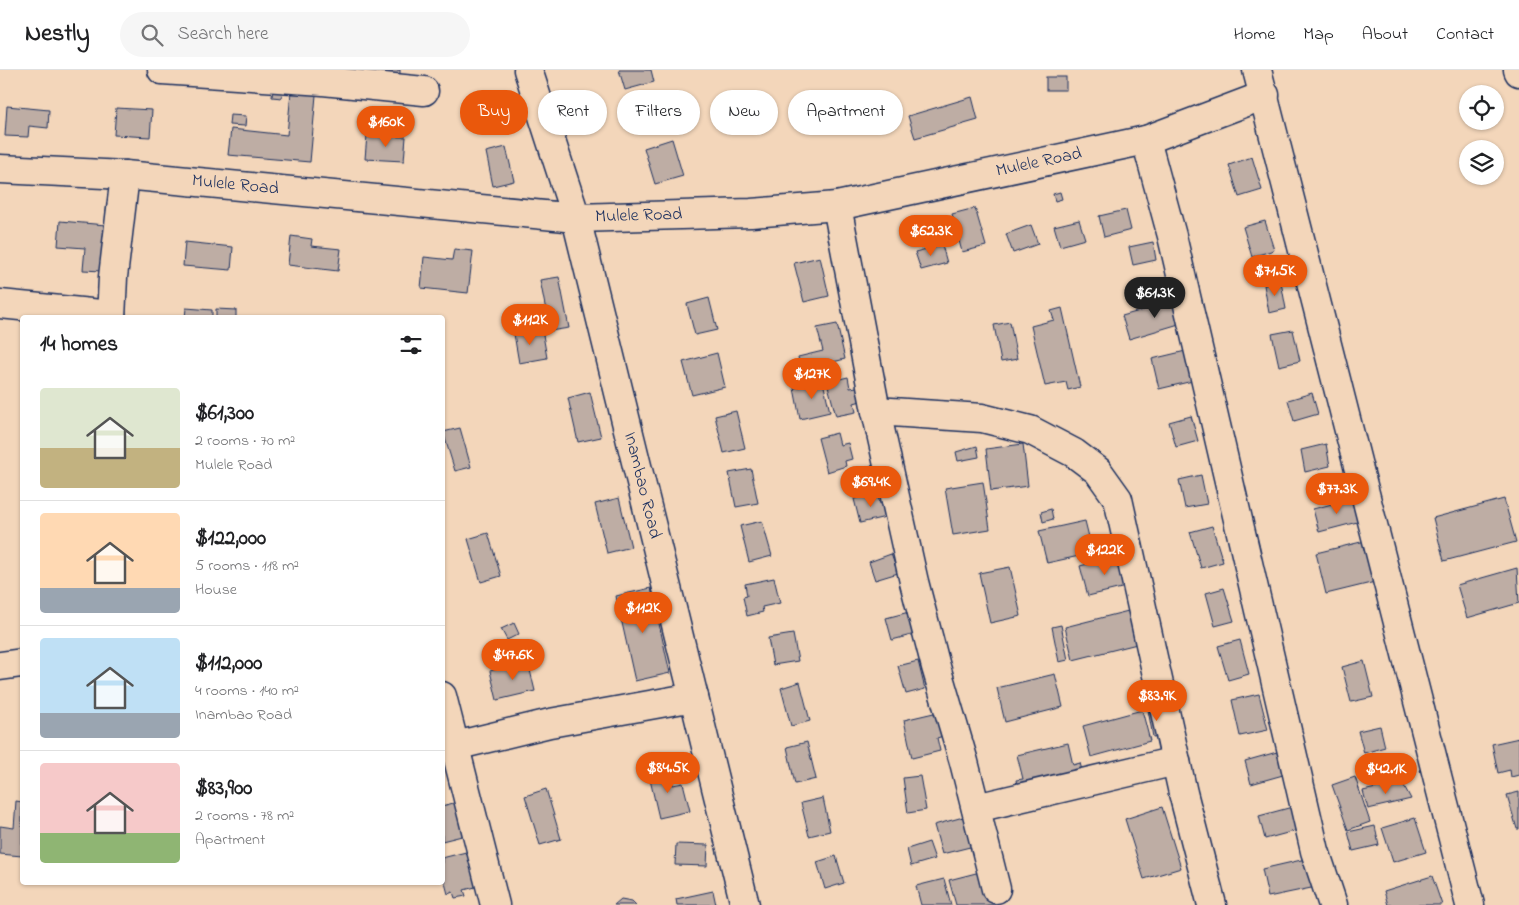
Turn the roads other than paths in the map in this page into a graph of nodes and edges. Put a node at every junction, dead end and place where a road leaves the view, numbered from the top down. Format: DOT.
graph roads {
  1 [pos="162,70"];
  2 [pos="528,70"];
  3 [pos="1261,82"];
  4 [pos="424,91"];
  5 [pos="1146,140"];
  6 [pos="0,169"];
  7 [pos="125,175"];
  8 [pos="836,206"];
  9 [pos="576,218"];
  10 [pos="0,304"];
  11 [pos="102,315"];
  12 [pos="111,315"];
  13 [pos="876,411"];
  14 [pos="20,663"];
  15 [pos="0,666"];
  16 [pos="694,697"];
  17 [pos="445,708"];
  18 [pos="455,746"];
  19 [pos="1176,761"];
  20 [pos="976,808"];
  21 [pos="996,889"];
  22 [pos="495,905"];
  23 [pos="745,905"];
  24 [pos="1212,905"];
  25 [pos="1333,905"];
  26 [pos="1470,905"];
  1 -- 4 [label="street"];
  2 -- 9 [label="street, Inambao Road"];
  3 -- 5 [label="street, Mulele Road"];
  3 -- 26 [label="street"];
  5 -- 8 [label="street, Mulele Road"];
  5 -- 25 [label="street"];
  6 -- 7 [label="street, Mulele Road"];
  7 -- 9 [label="street, Mulele Road"];
  7 -- 12 [label="street"];
  8 -- 9 [label="street, Mulele Road"];
  8 -- 13 [label="street"];
  9 -- 16 [label="street, Inambao Road"];
  10 -- 11 [label="street"];
  13 -- 19 [label="street"];
  13 -- 20 [label="street"];
  14 -- 15 [label="street"];
  16 -- 18 [label="street"];
  16 -- 23 [label="street, Inambao Road"];
  17 -- 18 [label="street"];
  18 -- 22 [label="street"];
  19 -- 20 [label="street"];
  19 -- 24 [label="street"];
  20 -- 21 [label="street"];
}
